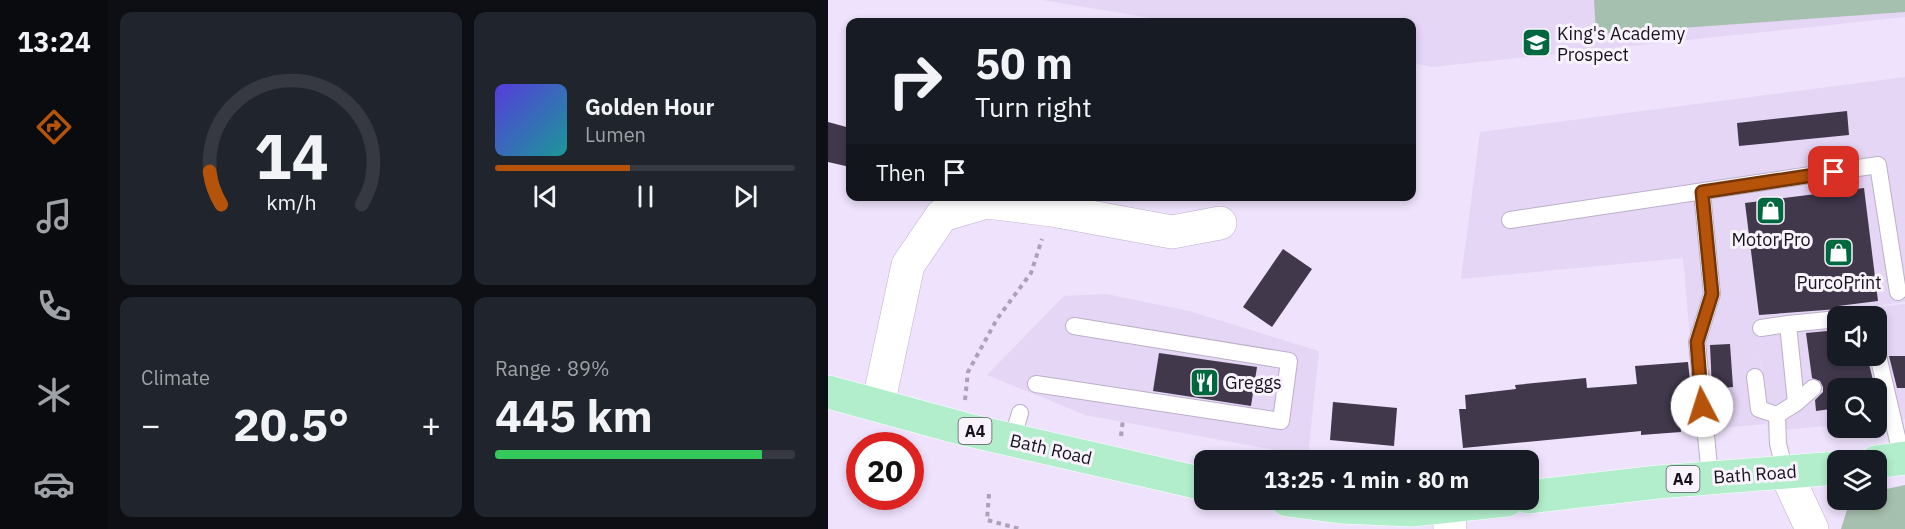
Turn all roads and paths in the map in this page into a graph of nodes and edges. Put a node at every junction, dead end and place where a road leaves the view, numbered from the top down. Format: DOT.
graph roads {
  1 [pos="1702,192"];
  2 [pos="1052,210"];
  3 [pos="1510,220"];
  4 [pos="1220,223"];
  5 [pos="1898,292"];
  6 [pos="1827,320"];
  7 [pos="1788,324"];
  8 [pos="1074,326"];
  9 [pos="1761,328"];
  10 [pos="1879,366"];
  11 [pos="1755,377"];
  12 [pos="1036,384"];
  13 [pos="1813,388"];
  14 [pos="828,392"];
  15 [pos="1796,403"];
  16 [pos="878,405"];
  17 [pos="964,405"];
  18 [pos="1777,415"];
  19 [pos="1894,459"];
  20 [pos="1827,469"];
  21 [pos="1785,471"];
  22 [pos="1710,477"];
  23 [pos="1194,481"];
  24 [pos="989,494"];
  25 [pos="1539,496"];
  26 [pos="1358,510"];
  27 [pos="1473,510"];
  28 [pos="1449,517"];
  29 [pos="1412,519"];
  30 [pos="1807,519"];
  31 [pos="1020,529"];
  1 -- 3 [label="lane"];
  1 -- 5 [label="lane"];
  1 -- 22 [label="lane"];
  2 -- 4 [label="street"];
  2 -- 16 [label="street"];
  2 -- 17 [label="path"];
  6 -- 7 [label="lane"];
  7 -- 9 [label="lane"];
  7 -- 15 [label="lane"];
  8 -- 12 [label="lane"];
  10 -- 19 [label="lane"];
  11 -- 18 [label="lane"];
  13 -- 15 [label="lane"];
  14 -- 16 [label="main road, Bath Road / A4"];
  15 -- 18 [label="lane"];
  16 -- 23 [label="main road, Bath Road / A4"];
  18 -- 21 [label="lane"];
  20 -- 21 [label="main road, Bath Road / A4"];
  21 -- 22 [label="main road, Bath Road / A4"];
  21 -- 30 [label="street"];
  22 -- 25 [label="main road, Bath Road / A4"];
  24 -- 31 [label="path"];
  26 -- 29 [label="main road"];
  27 -- 28 [label="main road"];
  28 -- 29 [label="main road"];
}
